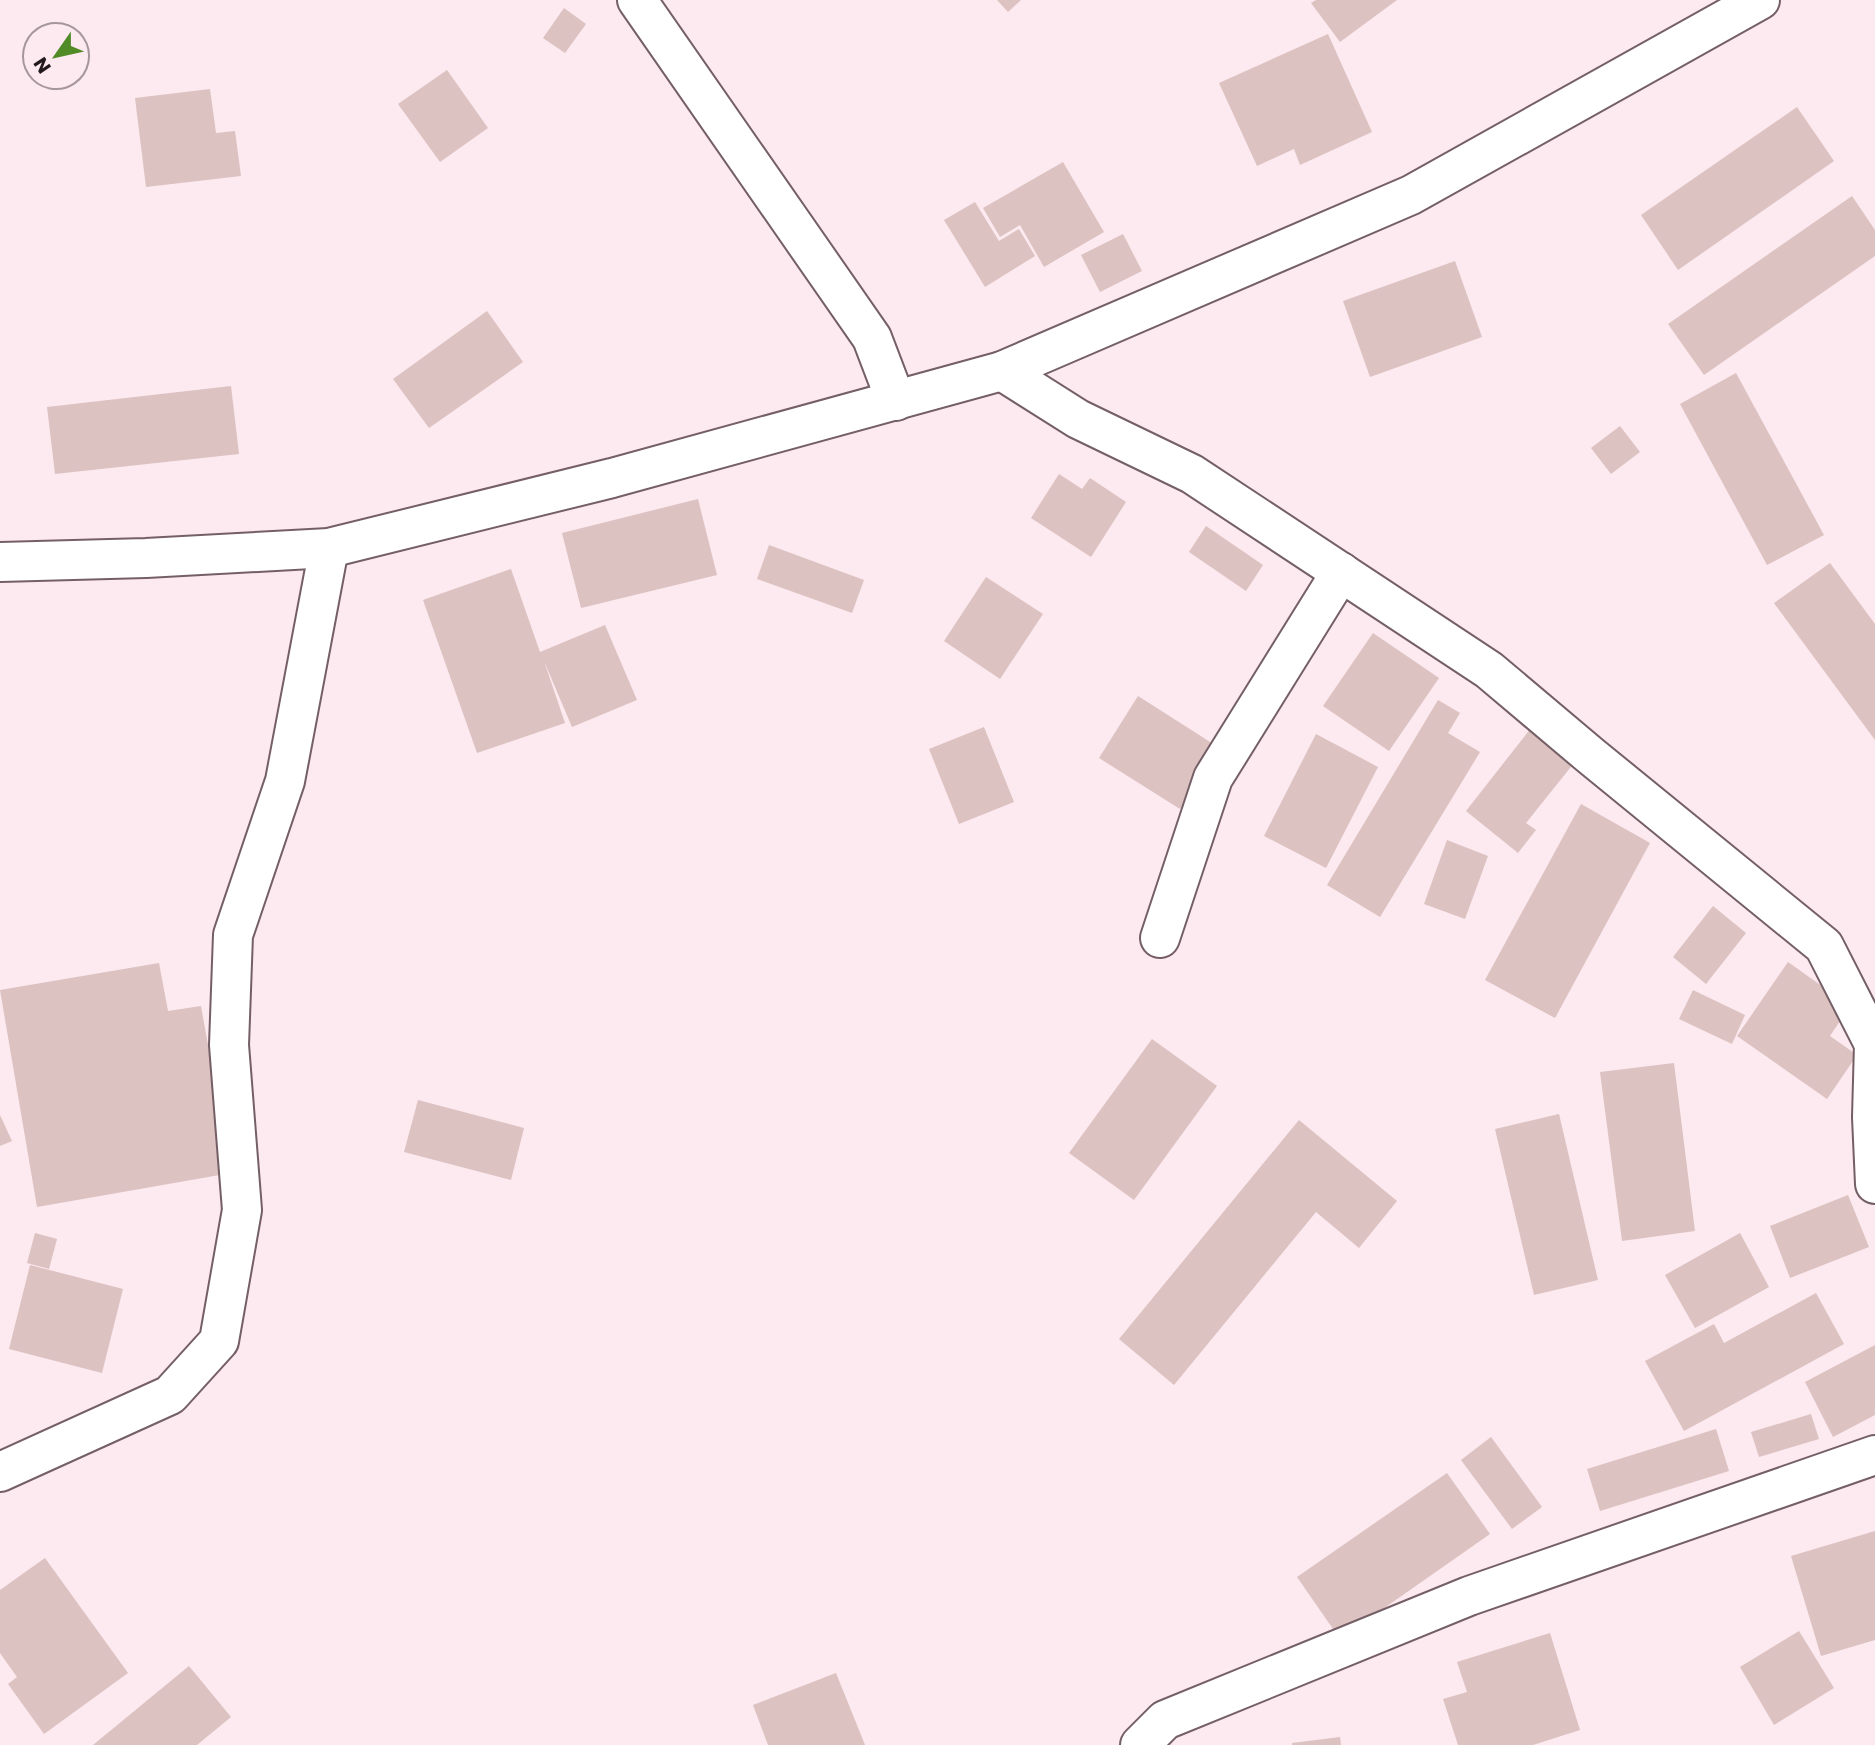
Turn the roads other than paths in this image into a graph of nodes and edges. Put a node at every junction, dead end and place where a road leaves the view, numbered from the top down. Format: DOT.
graph roads {
  1 [pos="637,0"];
  2 [pos="1760,0"];
  3 [pos="1002,371"];
  4 [pos="896,401"];
  5 [pos="329,548"];
  6 [pos="0,562"];
  7 [pos="1340,572"];
  8 [pos="1160,938"];
  9 [pos="1875,1184"];
  10 [pos="1875,1455"];
  11 [pos="0,1472"];
  12 [pos="1140,1745"];
  1 -- 4 [label="street"];
  2 -- 3 [label="street"];
  3 -- 4 [label="street"];
  3 -- 7 [label="street"];
  4 -- 5 [label="street"];
  5 -- 6 [label="street"];
  5 -- 11 [label="street"];
  7 -- 8 [label="street"];
  7 -- 9 [label="street"];
  10 -- 12 [label="street"];
}
